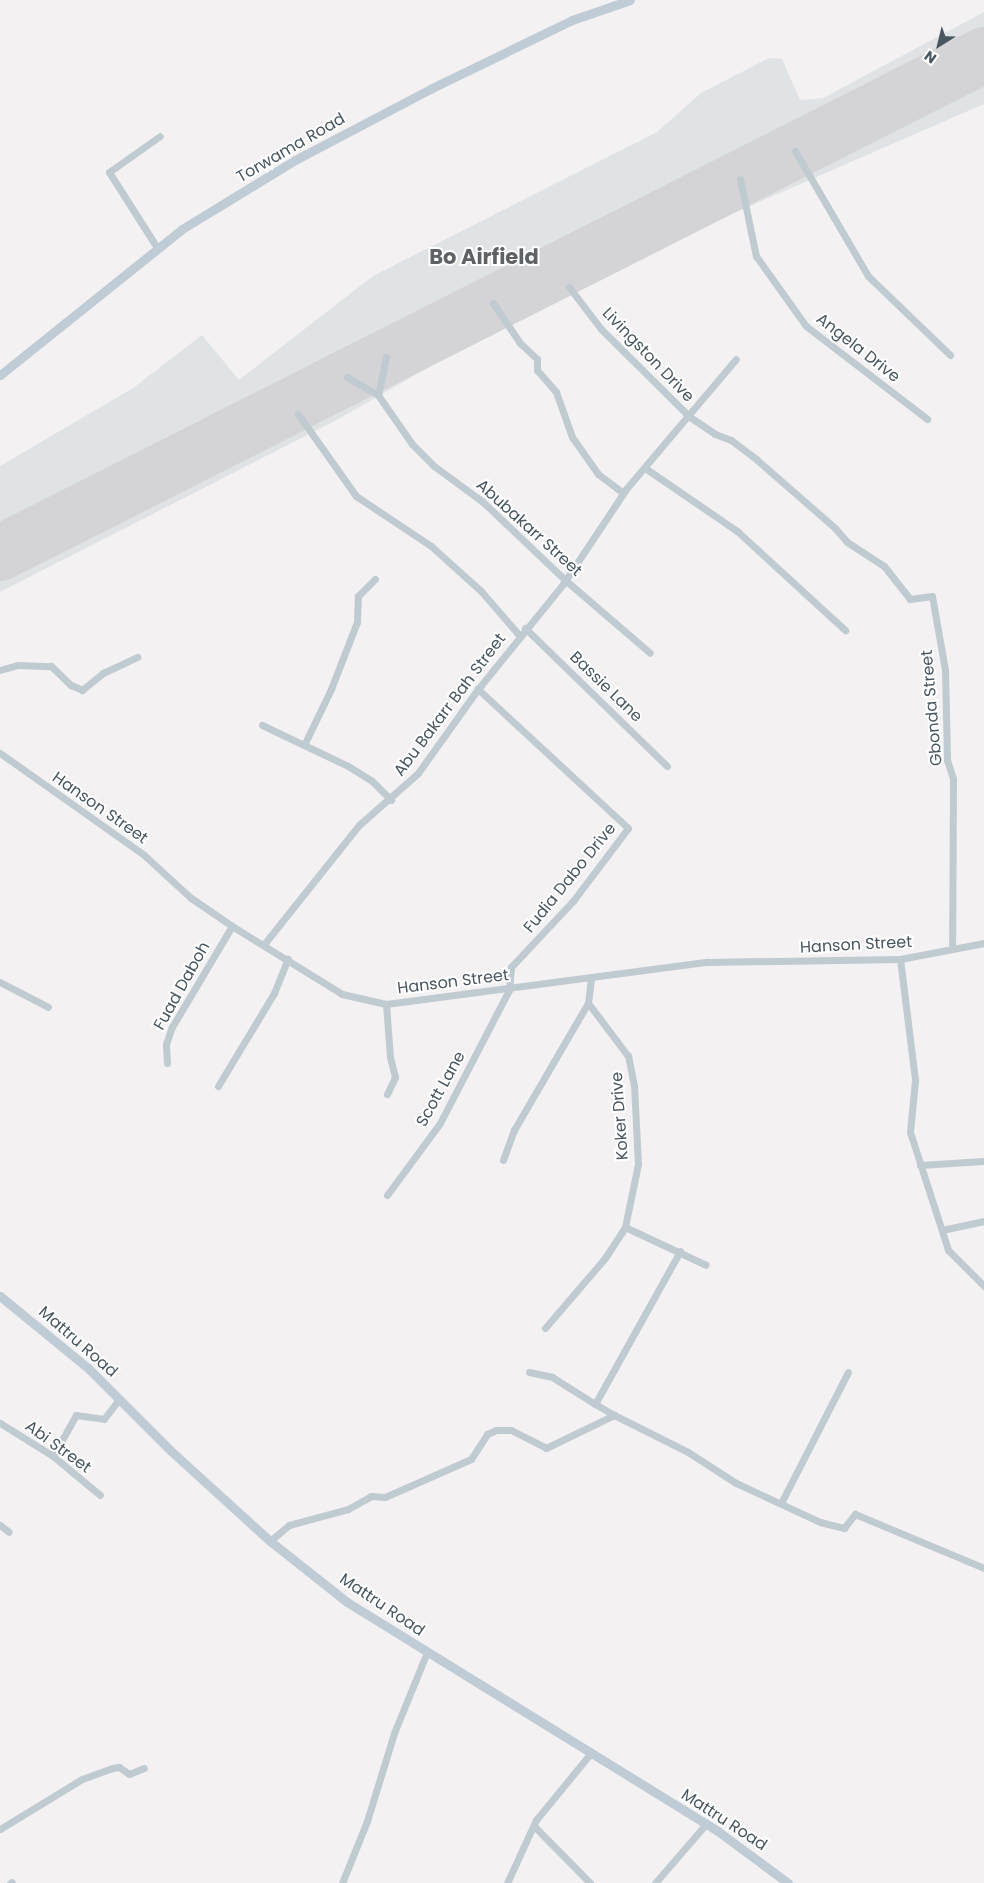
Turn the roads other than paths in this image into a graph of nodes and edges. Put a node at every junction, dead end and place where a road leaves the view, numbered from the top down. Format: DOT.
graph roads {
  1 [pos="630,0"];
  2 [pos="160,136"];
  3 [pos="794,151"];
  4 [pos="740,178"];
  5 [pos="158,249"];
  6 [pos="569,287"];
  7 [pos="493,303"];
  8 [pos="950,354"];
  9 [pos="386,358"];
  10 [pos="736,359"];
  11 [pos="0,375"];
  12 [pos="347,377"];
  13 [pos="378,395"];
  14 [pos="298,414"];
  15 [pos="690,417"];
  16 [pos="927,419"];
  17 [pos="646,468"];
  18 [pos="623,493"];
  19 [pos="375,578"];
  20 [pos="564,579"];
  21 [pos="525,628"];
  22 [pos="845,630"];
  23 [pos="519,635"];
  24 [pos="650,653"];
  25 [pos="137,657"];
  26 [pos="0,670"];
  27 [pos="478,688"];
  28 [pos="262,725"];
  29 [pos="305,743"];
  30 [pos="0,754"];
  31 [pos="668,766"];
  32 [pos="391,800"];
  33 [pos="232,926"];
  34 [pos="265,943"];
  35 [pos="984,943"];
  36 [pos="952,950"];
  37 [pos="288,959"];
  38 [pos="900,959"];
  39 [pos="592,978"];
  40 [pos="0,982"];
  41 [pos="509,990"];
  42 [pos="588,1003"];
  43 [pos="386,1004"];
  44 [pos="48,1008"];
  45 [pos="167,1063"];
  46 [pos="218,1086"];
  47 [pos="387,1094"];
  48 [pos="503,1160"];
  49 [pos="984,1161"];
  50 [pos="920,1165"];
  51 [pos="387,1195"];
  52 [pos="984,1221"];
  53 [pos="625,1227"];
  54 [pos="942,1230"];
  55 [pos="680,1251"];
  56 [pos="706,1265"];
  57 [pos="984,1286"];
  58 [pos="0,1296"];
  59 [pos="545,1328"];
  60 [pos="529,1372"];
  61 [pos="848,1372"];
  62 [pos="119,1399"];
  63 [pos="595,1404"];
  64 [pos="614,1415"];
  65 [pos="0,1423"];
  66 [pos="53,1456"];
  67 [pos="100,1495"];
  68 [pos="781,1503"];
  69 [pos="0,1525"];
  70 [pos="9,1532"];
  71 [pos="270,1541"];
  72 [pos="984,1568"];
  73 [pos="427,1652"];
  74 [pos="590,1754"];
  75 [pos="144,1768"];
  76 [pos="706,1824"];
  77 [pos="534,1826"];
  78 [pos="0,1829"];
  79 [pos="342,1883"];
  80 [pos="507,1883"];
  81 [pos="590,1883"];
  82 [pos="655,1883"];
  83 [pos="788,1883"];
  1 -- 5 [label="main road, Torwama Road"];
  2 -- 5 [label="street"];
  3 -- 8 [label="street"];
  4 -- 16 [label="street, Angela Drive"];
  5 -- 11 [label="main road, Torwama Road"];
  6 -- 15 [label="street, Livingston Drive"];
  7 -- 18 [label="street"];
  9 -- 13 [label="street"];
  10 -- 15 [label="street, Abu Bakarr Bah Street"];
  12 -- 13 [label="street"];
  13 -- 20 [label="street, Abubakarr Street"];
  14 -- 23 [label="street"];
  15 -- 17 [label="street, Abu Bakarr Bah Street"];
  15 -- 36 [label="street, Gbonda Street"];
  17 -- 18 [label="street, Abu Bakarr Bah Street"];
  17 -- 22 [label="street"];
  18 -- 20 [label="street, Abu Bakarr Bah Street"];
  19 -- 29 [label="street"];
  20 -- 21 [label="street, Abu Bakarr Bah Street"];
  20 -- 24 [label="street, Abubakarr Street"];
  21 -- 23 [label="street, Abu Bakarr Bah Street"];
  21 -- 31 [label="street, Bassie Lane"];
  23 -- 27 [label="street, Abu Bakarr Bah Street"];
  25 -- 26 [label="street"];
  27 -- 32 [label="street, Abu Bakarr Bah Street"];
  27 -- 41 [label="street, Fudia Dabo Drive"];
  28 -- 29 [label="street"];
  29 -- 32 [label="street"];
  30 -- 33 [label="street, Hanson Street"];
  32 -- 34 [label="street, Abu Bakarr Bah Street"];
  33 -- 34 [label="street, Hanson Street"];
  33 -- 45 [label="street, Fuad Daboh"];
  34 -- 37 [label="street, Hanson Street"];
  35 -- 36 [label="street, Hanson Street"];
  36 -- 38 [label="street, Hanson Street"];
  37 -- 43 [label="street, Hanson Street"];
  37 -- 46 [label="street"];
  38 -- 39 [label="street, Hanson Street"];
  38 -- 50 [label="street"];
  39 -- 41 [label="street, Hanson Street"];
  39 -- 42 [label="street"];
  40 -- 44 [label="street"];
  41 -- 43 [label="street, Hanson Street"];
  41 -- 51 [label="street, Scott Lane"];
  42 -- 48 [label="street"];
  42 -- 53 [label="street, Koker Drive"];
  43 -- 47 [label="street"];
  49 -- 50 [label="street"];
  50 -- 54 [label="street"];
  52 -- 54 [label="street"];
  53 -- 55 [label="street"];
  53 -- 59 [label="street, Koker Drive"];
  54 -- 57 [label="street"];
  55 -- 56 [label="street"];
  55 -- 63 [label="street"];
  58 -- 62 [label="main road, Mattru Road"];
  60 -- 63 [label="street"];
  61 -- 68 [label="street"];
  62 -- 66 [label="street"];
  62 -- 71 [label="main road, Mattru Road"];
  63 -- 64 [label="street"];
  64 -- 68 [label="street"];
  64 -- 71 [label="street"];
  65 -- 66 [label="street, Abi Street"];
  66 -- 67 [label="street, Abi Street"];
  68 -- 72 [label="street"];
  69 -- 70 [label="street"];
  71 -- 73 [label="main road, Mattru Road"];
  73 -- 74 [label="main road, Mattru Road"];
  73 -- 79 [label="street"];
  74 -- 76 [label="main road, Mattru Road"];
  74 -- 77 [label="street"];
  75 -- 78 [label="street"];
  76 -- 82 [label="street"];
  76 -- 83 [label="main road, Mattru Road"];
  77 -- 80 [label="street"];
  77 -- 81 [label="street"];
}
